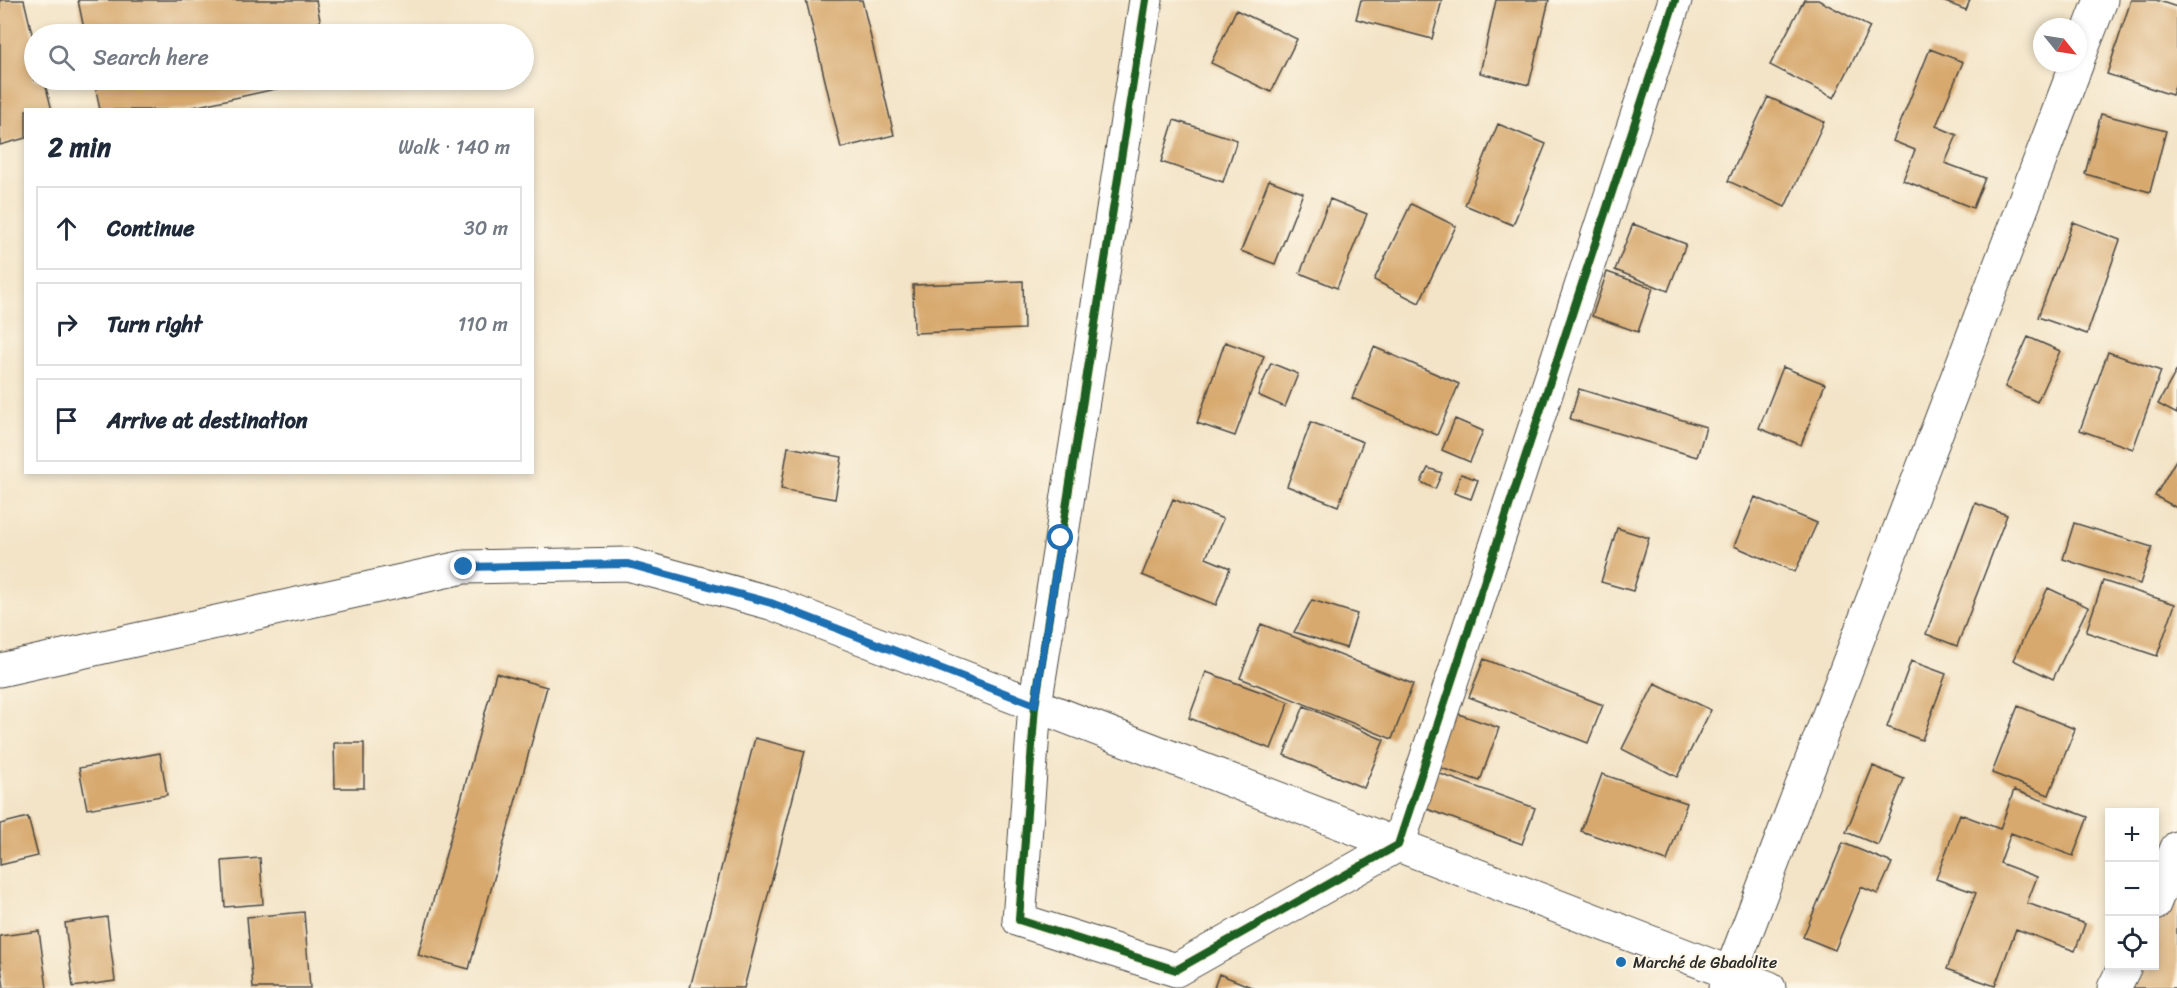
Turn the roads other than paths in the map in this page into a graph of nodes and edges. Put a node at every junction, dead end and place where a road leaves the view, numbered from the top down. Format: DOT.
graph roads {
  1 [pos="1146,0"];
  2 [pos="1675,0"];
  3 [pos="2100,0"];
  4 [pos="2087,34"];
  5 [pos="2073,72"];
  6 [pos="0,670"];
  7 [pos="1035,705"];
  8 [pos="1398,845"];
  9 [pos="2177,848"];
  10 [pos="2159,892"];
  11 [pos="2123,970"];
  12 [pos="1728,981"];
  13 [pos="1769,988"];
  14 [pos="2114,988"];
  1 -- 7 [label="street"];
  2 -- 8 [label="street"];
  3 -- 4 [label="street"];
  5 -- 12 [label="street"];
  6 -- 7 [label="street"];
  7 -- 8 [label="street"];
  7 -- 8 [label="street"];
  8 -- 12 [label="street"];
  9 -- 10 [label="street"];
  11 -- 14 [label="street"];
  12 -- 13 [label="street"];
}
